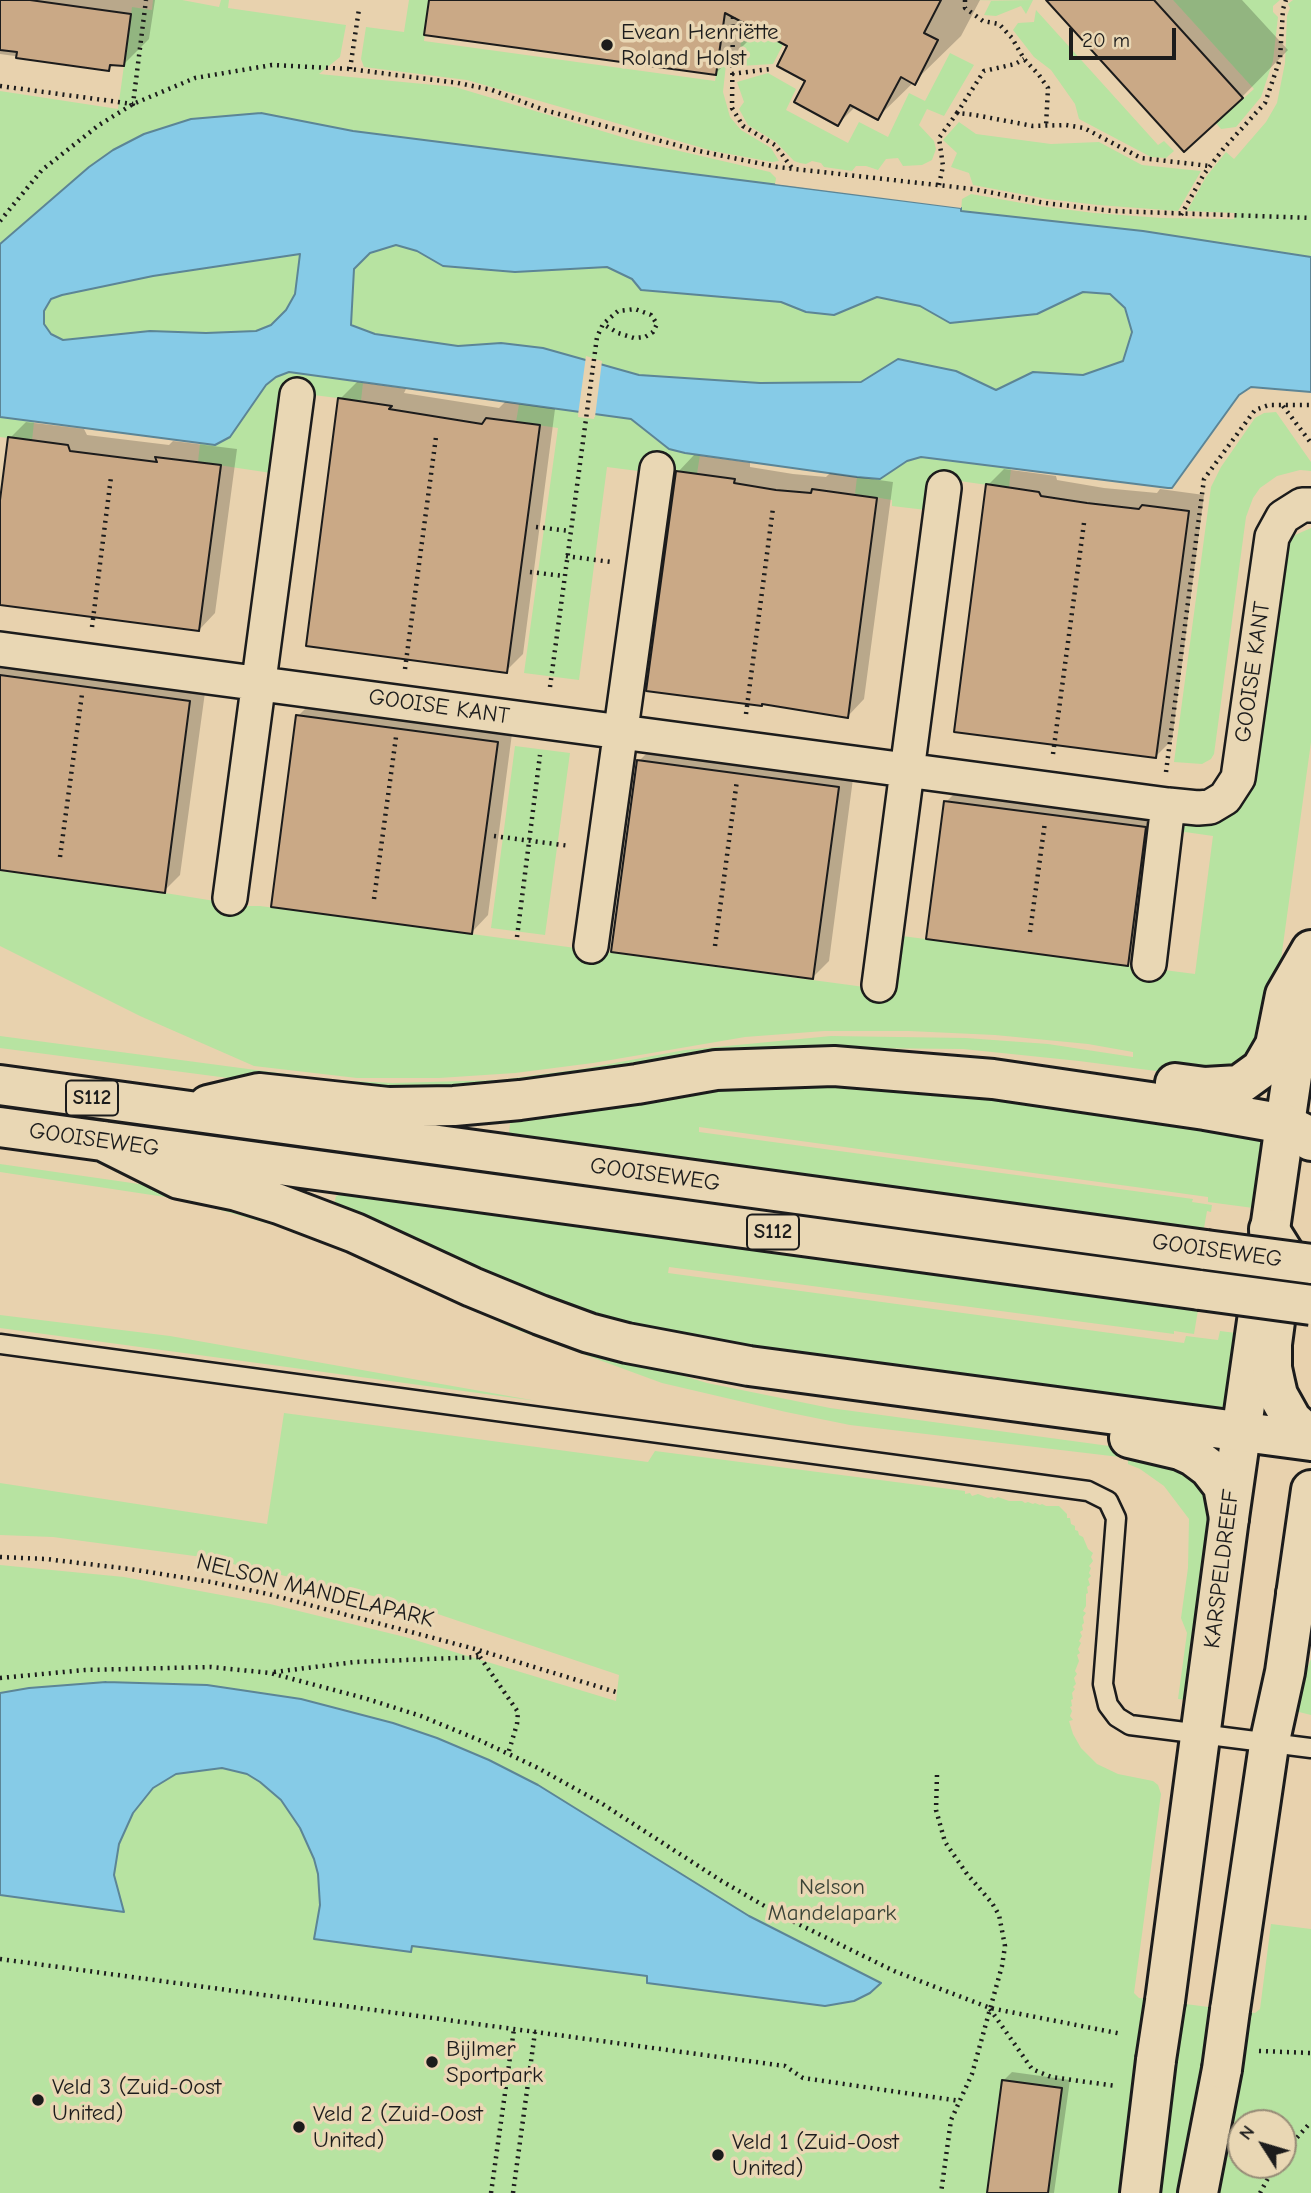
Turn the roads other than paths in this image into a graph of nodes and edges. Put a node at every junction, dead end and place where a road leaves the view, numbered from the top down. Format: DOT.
graph roads {
  1 [pos="297,394"];
  2 [pos="657,469"];
  3 [pos="944,488"];
  4 [pos="1311,505"];
  5 [pos="0,649"];
  6 [pos="258,683"];
  7 [pos="620,731"];
  8 [pos="906,769"];
  9 [pos="1165,805"];
  10 [pos="230,898"];
  11 [pos="591,946"];
  12 [pos="1311,949"];
  13 [pos="1149,964"];
  14 [pos="878,985"];
  15 [pos="0,1085"];
  16 [pos="1108,1095"];
  17 [pos="184,1111"];
  18 [pos="0,1127"];
  19 [pos="1302,1130"];
  20 [pos="103,1141"];
  21 [pos="1269,1229"];
  22 [pos="1311,1264"];
  23 [pos="1311,1305"];
  24 [pos="0,1344"];
  25 [pos="1066,1408"];
  26 [pos="1241,1430"];
  27 [pos="1311,1439"];
  28 [pos="1311,1490"];
  29 [pos="1229,1518"];
  30 [pos="1304,1584"];
  31 [pos="1201,1735"];
  32 [pos="1269,1745"];
  33 [pos="1311,1748"];
  34 [pos="1140,2193"];
  35 [pos="1198,2193"];
  1 -- 6 [label="street"];
  2 -- 7 [label="street"];
  3 -- 8 [label="street"];
  4 -- 9 [label="street, GOOISE KANT"];
  5 -- 6 [label="street, GOOISE KANT"];
  6 -- 7 [label="street, GOOISE KANT"];
  6 -- 10 [label="street"];
  7 -- 8 [label="street, GOOISE KANT"];
  7 -- 11 [label="street"];
  8 -- 9 [label="street, GOOISE KANT"];
  8 -- 14 [label="street"];
  9 -- 13 [label="street"];
  12 -- 16 [label="main road"];
  12 -- 19 [label="main road, KARSPELDREEF"];
  15 -- 17 [label="main road, GOOISEWEG / S112"];
  16 -- 17 [label="main road"];
  16 -- 19 [label="main road"];
  17 -- 22 [label="main road, GOOISEWEG / S112, bridge"];
  18 -- 20 [label="main road, GOOISEWEG / S112"];
  19 -- 21 [label="main road, KARSPELDREEF"];
  20 -- 23 [label="main road, GOOISEWEG / S112, bridge"];
  20 -- 25 [label="main road"];
  21 -- 26 [label="main road, KARSPELDREEF"];
  21 -- 27 [label="main road"];
  24 -- 31 [label="lane"];
  25 -- 26 [label="main road"];
  25 -- 29 [label="main road"];
  26 -- 27 [label="main road"];
  26 -- 29 [label="main road, KARSPELDREEF"];
  28 -- 30 [label="main road"];
  29 -- 31 [label="main road, KARSPELDREEF"];
  30 -- 32 [label="main road"];
  31 -- 32 [label="lane"];
  31 -- 34 [label="main road, KARSPELDREEF, bridge"];
  32 -- 33 [label="lane"];
  32 -- 35 [label="main road, bridge"];
}
